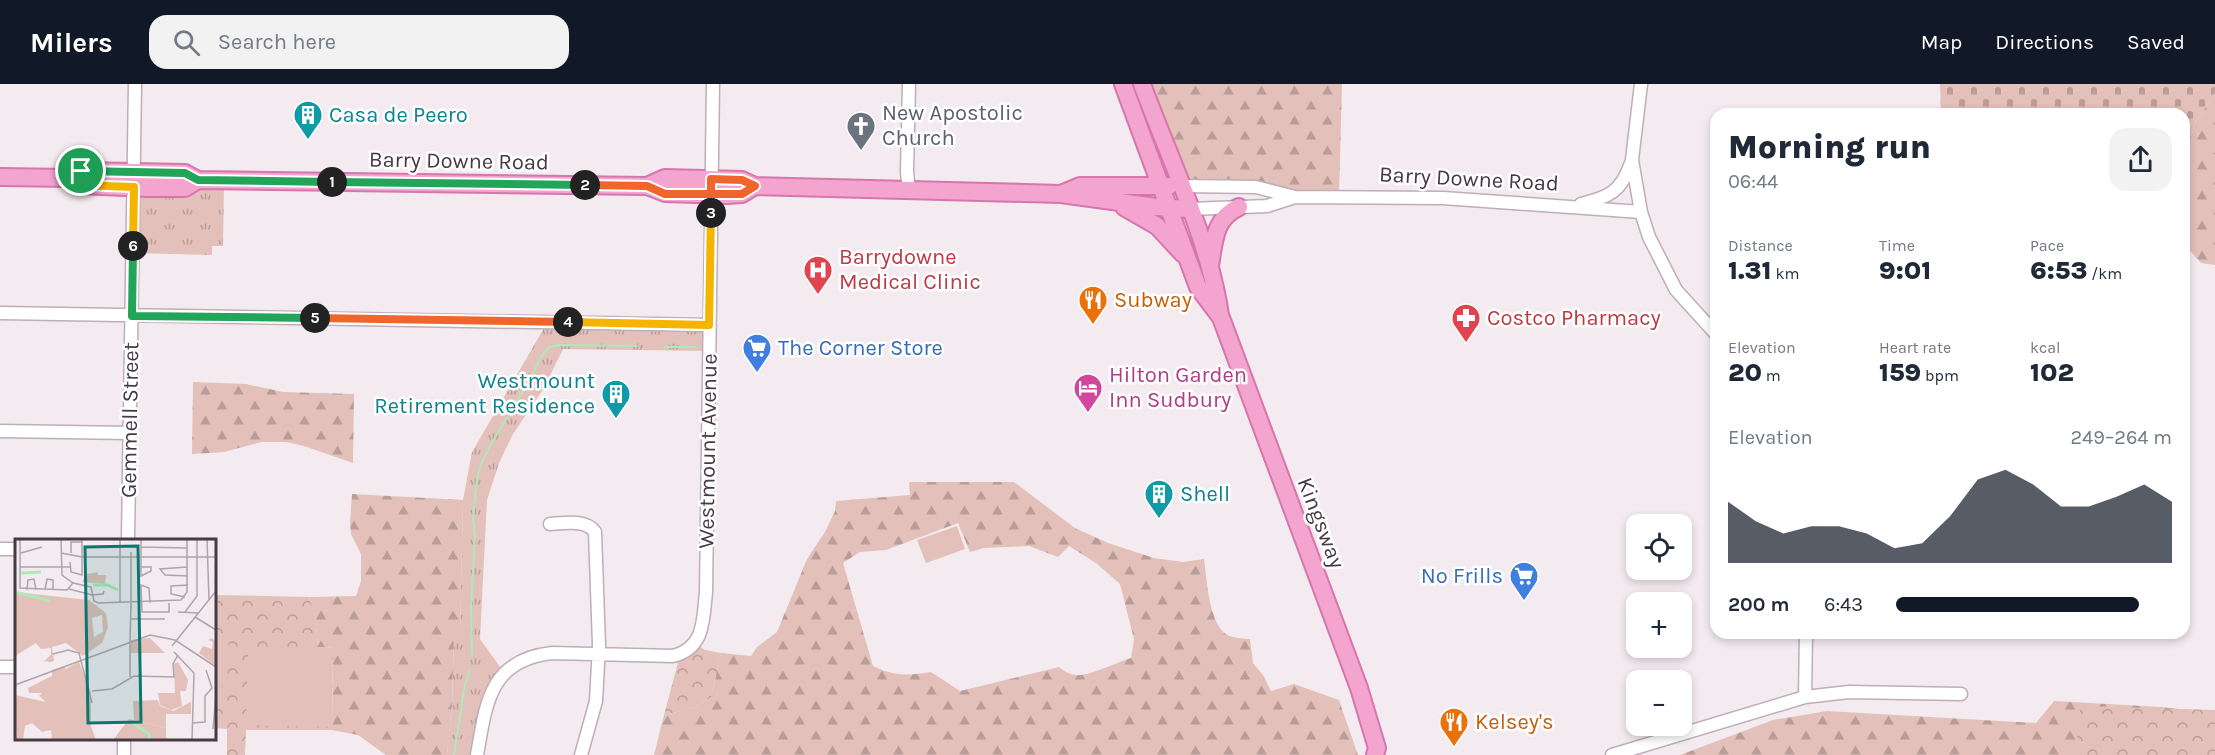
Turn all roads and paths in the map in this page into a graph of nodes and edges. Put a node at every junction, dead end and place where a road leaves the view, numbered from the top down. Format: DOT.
graph roads {
  1 [pos="135,84"];
  2 [pos="713,84"];
  3 [pos="909,84"];
  4 [pos="1123,84"];
  5 [pos="1142,84"];
  6 [pos="1641,84"];
  7 [pos="1632,160"];
  8 [pos="0,177"];
  9 [pos="134,180"];
  10 [pos="1160,186"];
  11 [pos="1182,186"];
  12 [pos="711,187"];
  13 [pos="909,190"];
  14 [pos="1061,194"];
  15 [pos="1295,197"];
  16 [pos="1109,201"];
  17 [pos="1170,207"];
  18 [pos="1239,207"];
  19 [pos="1571,207"];
  20 [pos="1190,208"];
  21 [pos="1641,212"];
  22 [pos="1189,262"];
  23 [pos="1209,266"];
  24 [pos="0,313"];
  25 [pos="1220,315"];
  26 [pos="132,316"];
  27 [pos="709,325"];
  28 [pos="1710,327"];
  29 [pos="0,431"];
  30 [pos="129,433"];
  31 [pos="550,524"];
  32 [pos="128,539"];
  33 [pos="1806,639"];
  34 [pos="598,654"];
  35 [pos="1961,694"];
  36 [pos="1804,697"];
  37 [pos="1380,753"];
  38 [pos="477,755"];
  39 [pos="582,755"];
  40 [pos="1612,755"];
  1 -- 9 [label="street, Gemmell Street"];
  2 -- 12 [label="street, Westmount Avenue"];
  3 -- 13 [label="street"];
  4 -- 10 [label="main road, Kingsway"];
  5 -- 11 [label="main road, Kingsway"];
  6 -- 7 [label="street"];
  7 -- 19 [label="street"];
  7 -- 21 [label="street"];
  8 -- 9 [label="main road, Barry Downe Road"];
  9 -- 12 [label="main road, Barry Downe Road"];
  9 -- 26 [label="street, Gemmell Street"];
  10 -- 11 [label="main road, Barry Downe Road"];
  10 -- 14 [label="main road, Barry Downe Road"];
  10 -- 17 [label="main road, Kingsway"];
  11 -- 15 [label="street, Barry Downe Road"];
  11 -- 20 [label="main road, Kingsway"];
  12 -- 13 [label="main road, Barry Downe Road"];
  12 -- 27 [label="street, Westmount Avenue"];
  13 -- 14 [label="main road, Barry Downe Road"];
  14 -- 16 [label="main road, Barry Downe Road"];
  15 -- 18 [label="street, Barry Downe Road"];
  15 -- 19 [label="street, Barry Downe Road"];
  16 -- 17 [label="main road, Barry Downe Road"];
  16 -- 22 [label="main road"];
  17 -- 20 [label="main road, Barry Downe Road"];
  17 -- 22 [label="main road, Kingsway"];
  18 -- 20 [label="street, Barry Downe Road"];
  18 -- 23 [label="main road"];
  19 -- 21 [label="street, Barry Downe Road"];
  20 -- 23 [label="main road, Kingsway"];
  21 -- 28 [label="street"];
  22 -- 25 [label="main road, Kingsway"];
  23 -- 25 [label="main road, Kingsway"];
  24 -- 26 [label="street"];
  25 -- 37 [label="main road, Kingsway"];
  26 -- 27 [label="street"];
  26 -- 30 [label="street, Gemmell Street"];
  27 -- 34 [label="street, Westmount Avenue"];
  29 -- 30 [label="street"];
  30 -- 32 [label="street, Gemmell Street"];
  31 -- 34 [label="street"];
  33 -- 36 [label="street"];
  34 -- 38 [label="street, Westmount Avenue"];
  34 -- 39 [label="street"];
  35 -- 36 [label="street"];
  36 -- 40 [label="street"];
}
